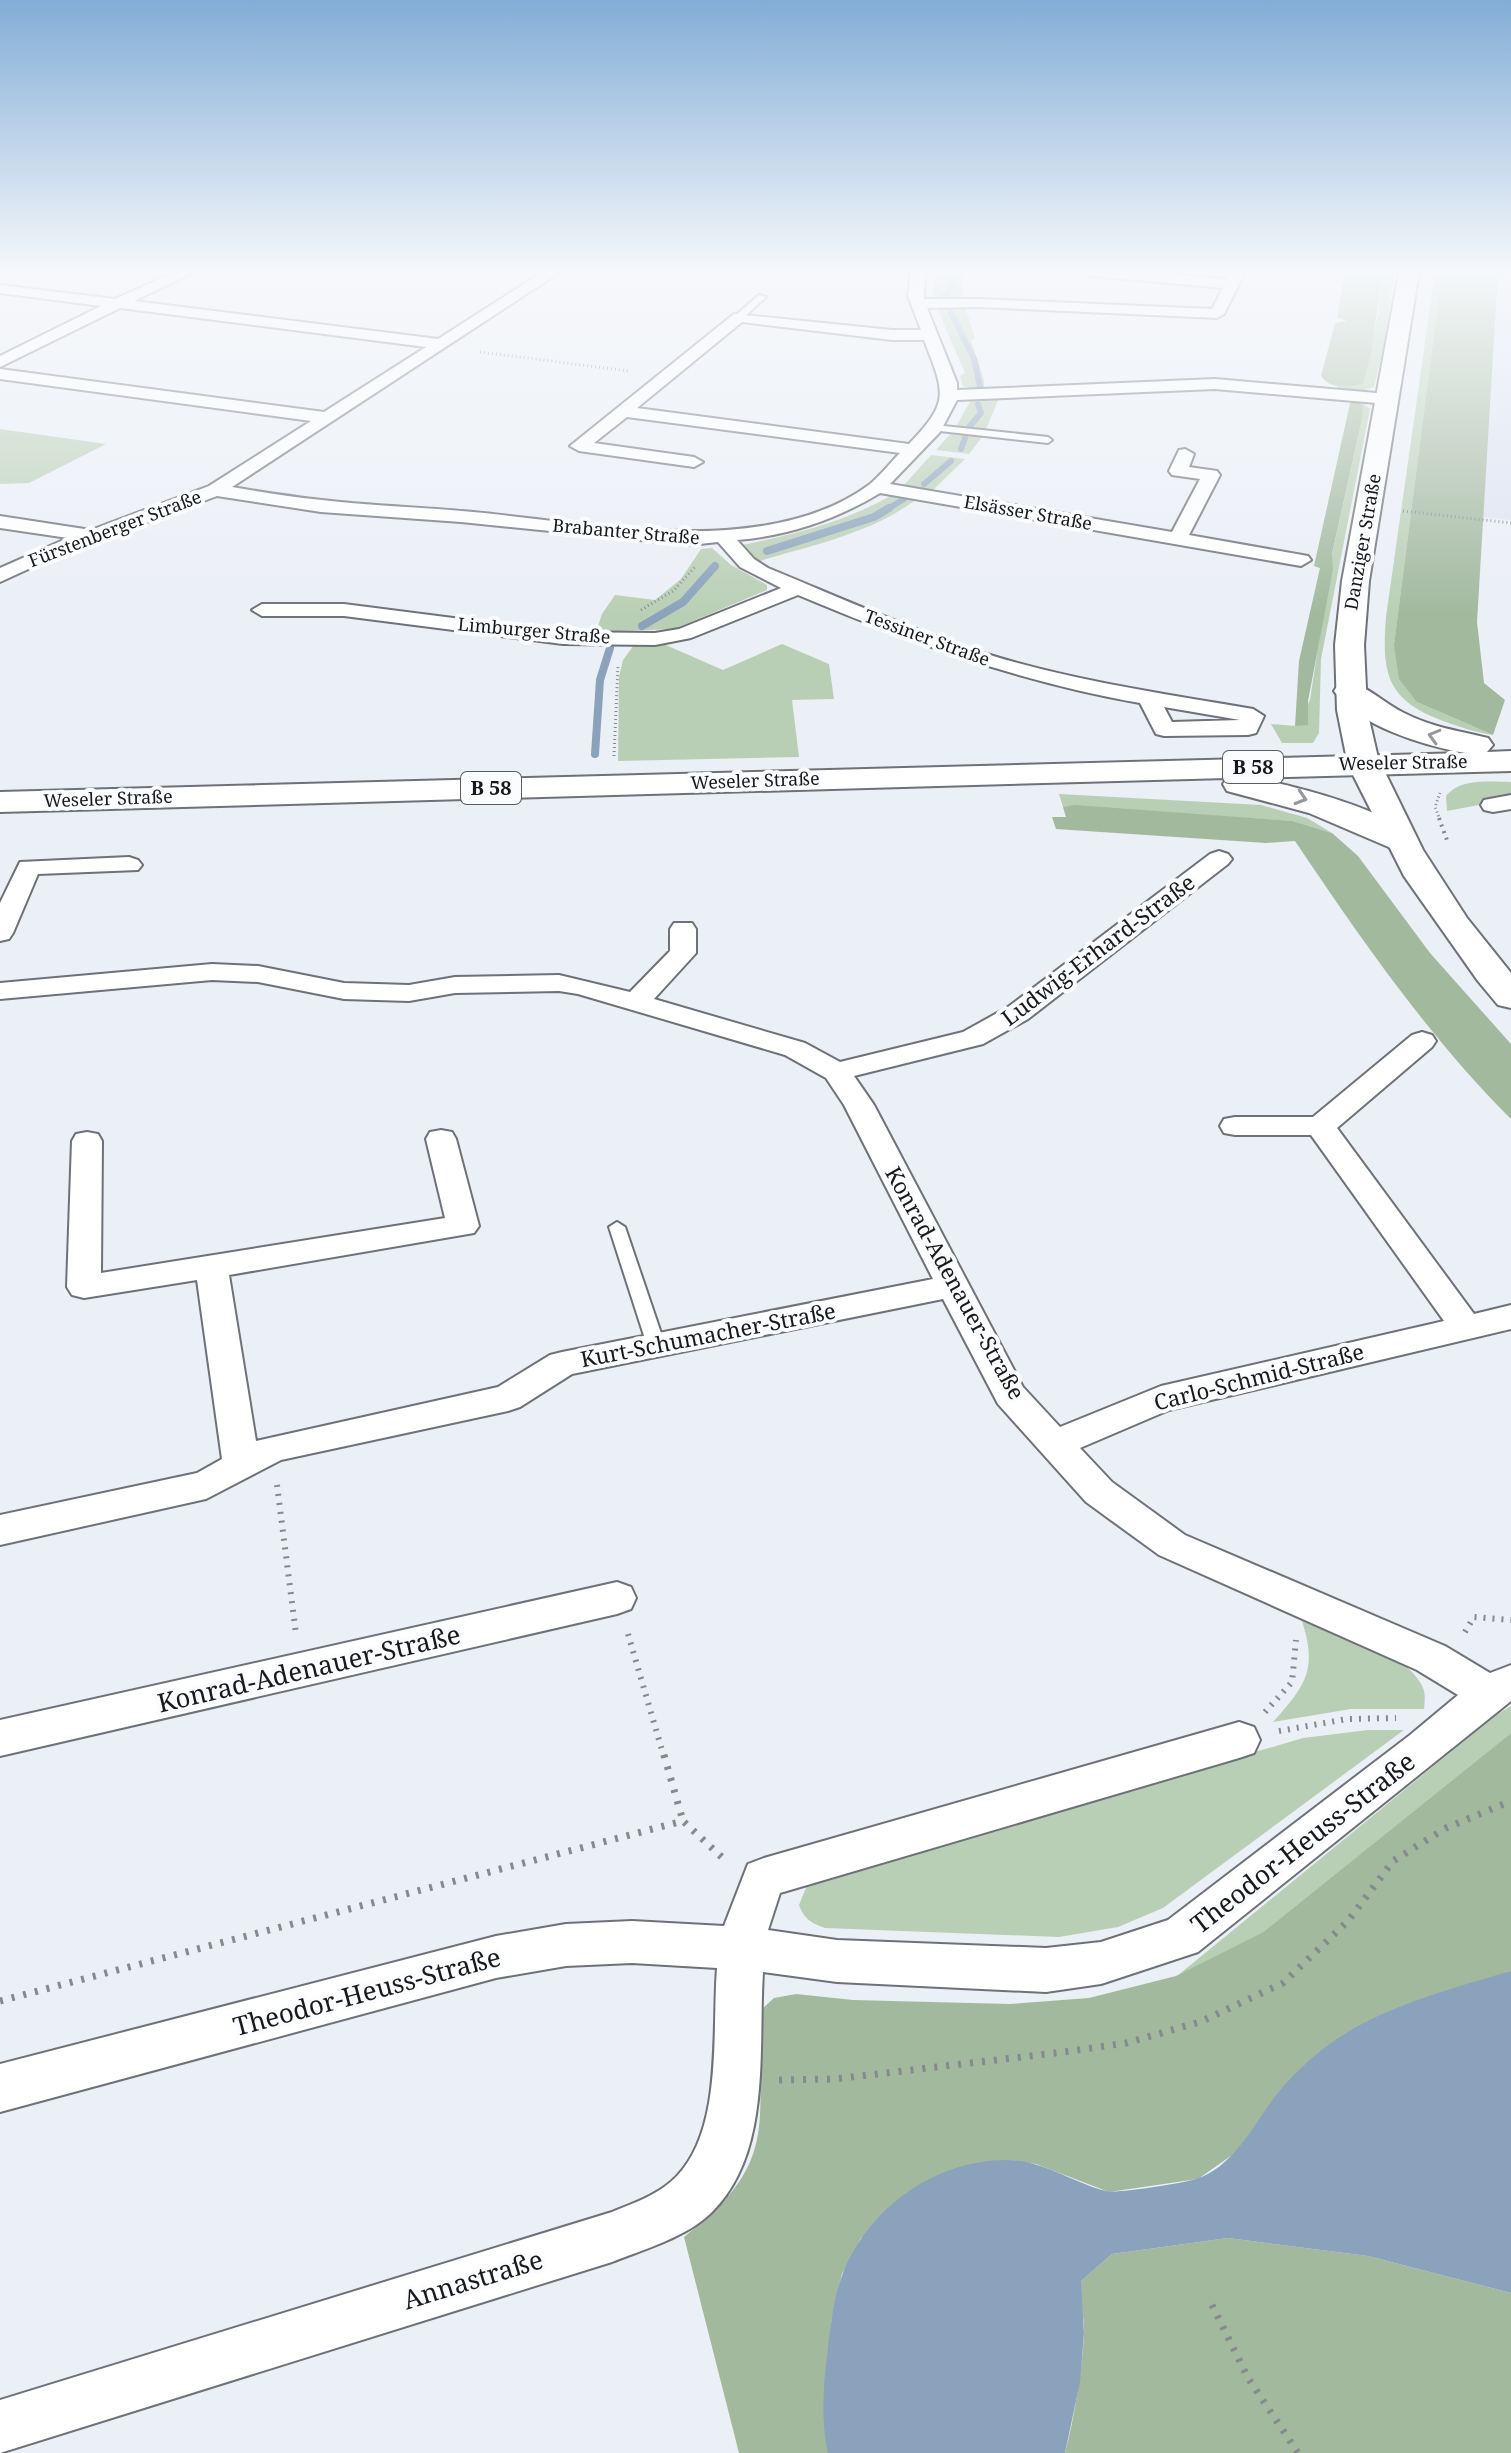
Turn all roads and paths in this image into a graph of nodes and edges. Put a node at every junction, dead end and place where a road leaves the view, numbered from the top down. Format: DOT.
graph roads {
  1 [pos="93,386"];
  2 [pos="377,386"];
  3 [pos="653,386"];
  4 [pos="948,386"];
  5 [pos="1142,386"];
  6 [pos="1229,386"];
  7 [pos="1390,386"];
  8 [pos="950,395"];
  9 [pos="1388,399"];
  10 [pos="623,411"];
  11 [pos="328,418"];
  12 [pos="934,428"];
  13 [pos="1048,440"];
  14 [pos="914,450"];
  15 [pos="1185,454"];
  16 [pos="694,462"];
  17 [pos="877,487"];
  18 [pos="215,490"];
  19 [pos="1394,510"];
  20 [pos="0,522"];
  21 [pos="1511,523"];
  22 [pos="91,536"];
  23 [pos="720,538"];
  24 [pos="1178,538"];
  25 [pos="1301,560"];
  26 [pos="0,576"];
  27 [pos="798,588"];
  28 [pos="262,610"];
  29 [pos="588,639"];
  30 [pos="629,639"];
  31 [pos="1349,691"];
  32 [pos="1149,699"];
  33 [pos="1511,750"];
  34 [pos="1511,761"];
  35 [pos="1425,763"];
  36 [pos="1365,764"];
  37 [pos="1141,771"];
  38 [pos="614,785"];
  39 [pos="0,802"];
  40 [pos="1398,841"];
  41 [pos="1450,850"];
  42 [pos="1219,859"];
  43 [pos="129,865"];
  44 [pos="683,929"];
  45 [pos="0,933"];
  46 [pos="0,991"];
  47 [pos="1511,997"];
  48 [pos="636,1002"];
  49 [pos="1422,1041"];
  50 [pos="836,1072"];
  51 [pos="1235,1126"];
  52 [pos="1320,1126"];
  53 [pos="441,1139"];
  54 [pos="87,1141"];
  55 [pos="617,1227"];
  56 [pos="211,1267"];
  57 [pos="953,1286"];
  58 [pos="1511,1317"];
  59 [pos="1466,1327"];
  60 [pos="656,1345"];
  61 [pos="1057,1443"];
  62 [pos="256,1457"];
  63 [pos="0,1530"];
  64 [pos="1281,1594"];
  65 [pos="617,1598"];
  66 [pos="301,1671"];
  67 [pos="1500,1687"];
  68 [pos="1453,1724"];
  69 [pos="0,1738"];
  70 [pos="1239,1740"];
  71 [pos="683,1821"];
  72 [pos="764,1878"];
  73 [pos="741,1948"];
  74 [pos="0,2001"];
  75 [pos="0,2088"];
  76 [pos="1212,2305"];
  77 [pos="0,2427"];
  78 [pos="1298,2453"];
  1 -- 11 [label="street"];
  2 -- 11 [label="street, Fürstenberger Straße"];
  3 -- 10 [label="street"];
  4 -- 8 [label="street"];
  5 -- 8 [label="street"];
  6 -- 9 [label="street"];
  7 -- 9 [label="street, Danziger Straße"];
  8 -- 12 [label="street, Brabanter Straße"];
  9 -- 31 [label="street, Danziger Straße"];
  10 -- 14 [label="street"];
  10 -- 16 [label="street"];
  11 -- 18 [label="street, Fürstenberger Straße"];
  12 -- 13 [label="lane"];
  12 -- 14 [label="street, Brabanter Straße"];
  14 -- 17 [label="street, Brabanter Straße"];
  15 -- 24 [label="street"];
  17 -- 23 [label="street, Brabanter Straße"];
  17 -- 24 [label="street, Elsässer Straße"];
  18 -- 22 [label="street, Fürstenberger Straße"];
  18 -- 23 [label="street, Brabanter Straße"];
  19 -- 21 [label="path"];
  20 -- 22 [label="street"];
  22 -- 26 [label="street, Fürstenberger Straße"];
  23 -- 27 [label="street, Tessiner Straße"];
  23 -- 29 [label="path"];
  24 -- 25 [label="street, Elsässer Straße"];
  27 -- 30 [label="street, Limburger Straße"];
  27 -- 32 [label="street, Tessiner Straße"];
  28 -- 29 [label="street, Limburger Straße"];
  29 -- 30 [label="street, Limburger Straße"];
  30 -- 38 [label="path"];
  33 -- 31 [label="street, one-way"];
  31 -- 36 [label="street, Danziger Straße"];
  34 -- 35 [label="street, Weseler Straße / B 58"];
  35 -- 36 [label="street, Weseler Straße / B 58"];
  35 -- 41 [label="path"];
  36 -- 37 [label="street, Weseler Straße / B 58"];
  36 -- 40 [label="street, Danziger Straße"];
  37 -- 38 [label="street, Weseler Straße / B 58"];
  37 -- 40 [label="street, one-way"];
  38 -- 39 [label="street, Weseler Straße / B 58"];
  40 -- 47 [label="street, Danziger Straße"];
  42 -- 50 [label="street, Ludwig-Erhard-Straße"];
  43 -- 45 [label="street"];
  44 -- 48 [label="street"];
  46 -- 48 [label="street, Konrad-Adenauer-Straße"];
  48 -- 50 [label="street, Konrad-Adenauer-Straße"];
  49 -- 52 [label="street"];
  50 -- 57 [label="street, Konrad-Adenauer-Straße"];
  51 -- 52 [label="street"];
  52 -- 59 [label="street"];
  53 -- 56 [label="street"];
  54 -- 56 [label="street"];
  55 -- 60 [label="lane"];
  56 -- 62 [label="street"];
  57 -- 60 [label="street, Kurt-Schumacher-Straße"];
  57 -- 61 [label="street, Konrad-Adenauer-Straße"];
  58 -- 59 [label="street, Carlo-Schmid-Straße"];
  59 -- 61 [label="street, Carlo-Schmid-Straße"];
  60 -- 62 [label="street, Kurt-Schumacher-Straße"];
  61 -- 64 [label="street, Konrad-Adenauer-Straße"];
  62 -- 63 [label="street, Kurt-Schumacher-Straße"];
  62 -- 66 [label="path"];
  64 -- 67 [label="street, Konrad-Adenauer-Straße"];
  64 -- 70 [label="path"];
  65 -- 66 [label="street, Konrad-Adenauer-Straße"];
  65 -- 71 [label="path"];
  66 -- 69 [label="street, Konrad-Adenauer-Straße"];
  67 -- 68 [label="street, Theodor-Heuss-Straße"];
  68 -- 70 [label="path"];
  68 -- 73 [label="street, Theodor-Heuss-Straße"];
  70 -- 72 [label="street"];
  71 -- 72 [label="path"];
  71 -- 74 [label="path"];
  72 -- 73 [label="street"];
  73 -- 75 [label="street, Theodor-Heuss-Straße"];
  73 -- 77 [label="street, Annastraße"];
  76 -- 78 [label="path"];
}
